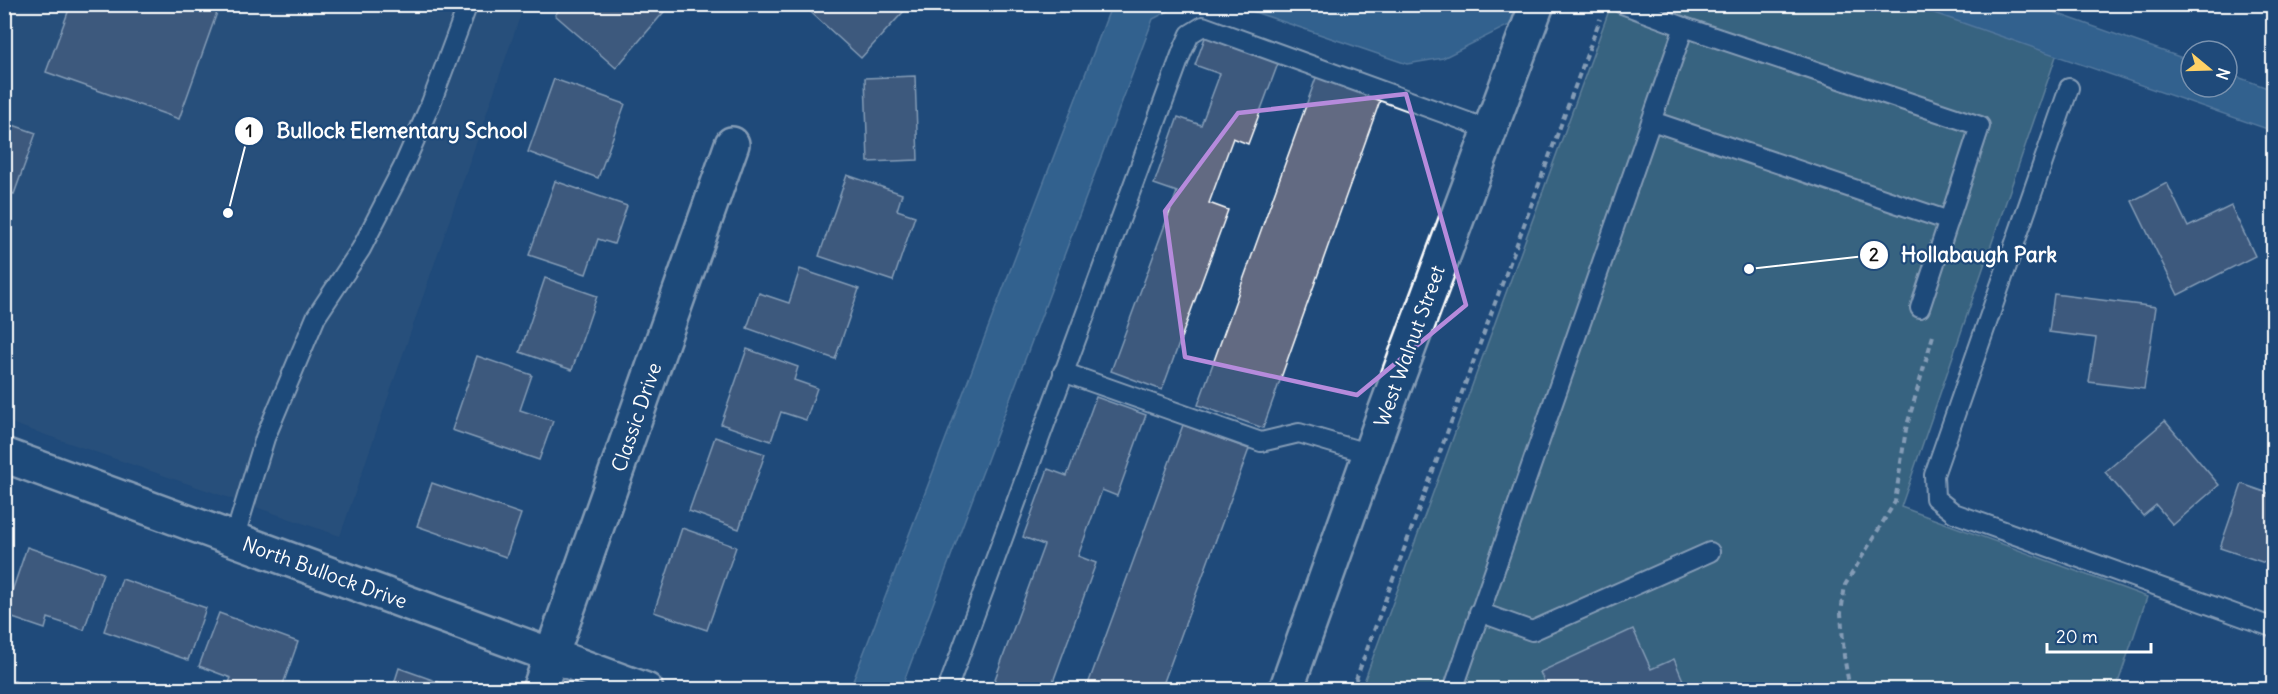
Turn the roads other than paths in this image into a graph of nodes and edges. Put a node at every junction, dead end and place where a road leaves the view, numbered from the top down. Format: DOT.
graph roads {
  1 [pos="468,4"];
  2 [pos="1537,4"];
  3 [pos="1622,4"];
  4 [pos="1684,27"];
  5 [pos="2069,88"];
  6 [pos="1652,121"];
  7 [pos="1490,130"];
  8 [pos="732,144"];
  9 [pos="1949,221"];
  10 [pos="1920,308"];
  11 [pos="1063,372"];
  12 [pos="1370,454"];
  13 [pos="4,455"];
  14 [pos="234,539"];
  15 [pos="1710,552"];
  16 [pos="1479,612"];
  17 [pos="2274,628"];
  18 [pos="551,656"];
  19 [pos="539,690"];
  20 [pos="646,690"];
  21 [pos="947,690"];
  22 [pos="1286,690"];
  23 [pos="1453,690"];
  1 -- 14 [label="lane"];
  2 -- 7 [label="street, West Walnut Street"];
  3 -- 4 [label="lane"];
  4 -- 6 [label="lane"];
  4 -- 9 [label="lane"];
  5 -- 17 [label="lane"];
  6 -- 9 [label="lane"];
  6 -- 16 [label="lane"];
  7 -- 11 [label="lane"];
  7 -- 12 [label="street, West Walnut Street"];
  8 -- 18 [label="street, Classic Drive"];
  9 -- 10 [label="lane"];
  11 -- 12 [label="lane"];
  11 -- 21 [label="lane"];
  12 -- 22 [label="street, West Walnut Street"];
  13 -- 14 [label="street, North Bullock Drive"];
  14 -- 18 [label="street, North Bullock Drive"];
  15 -- 16 [label="lane"];
  16 -- 23 [label="lane"];
  18 -- 19 [label="street, Classic Drive"];
  18 -- 20 [label="street, North Bullock Drive"];
}
